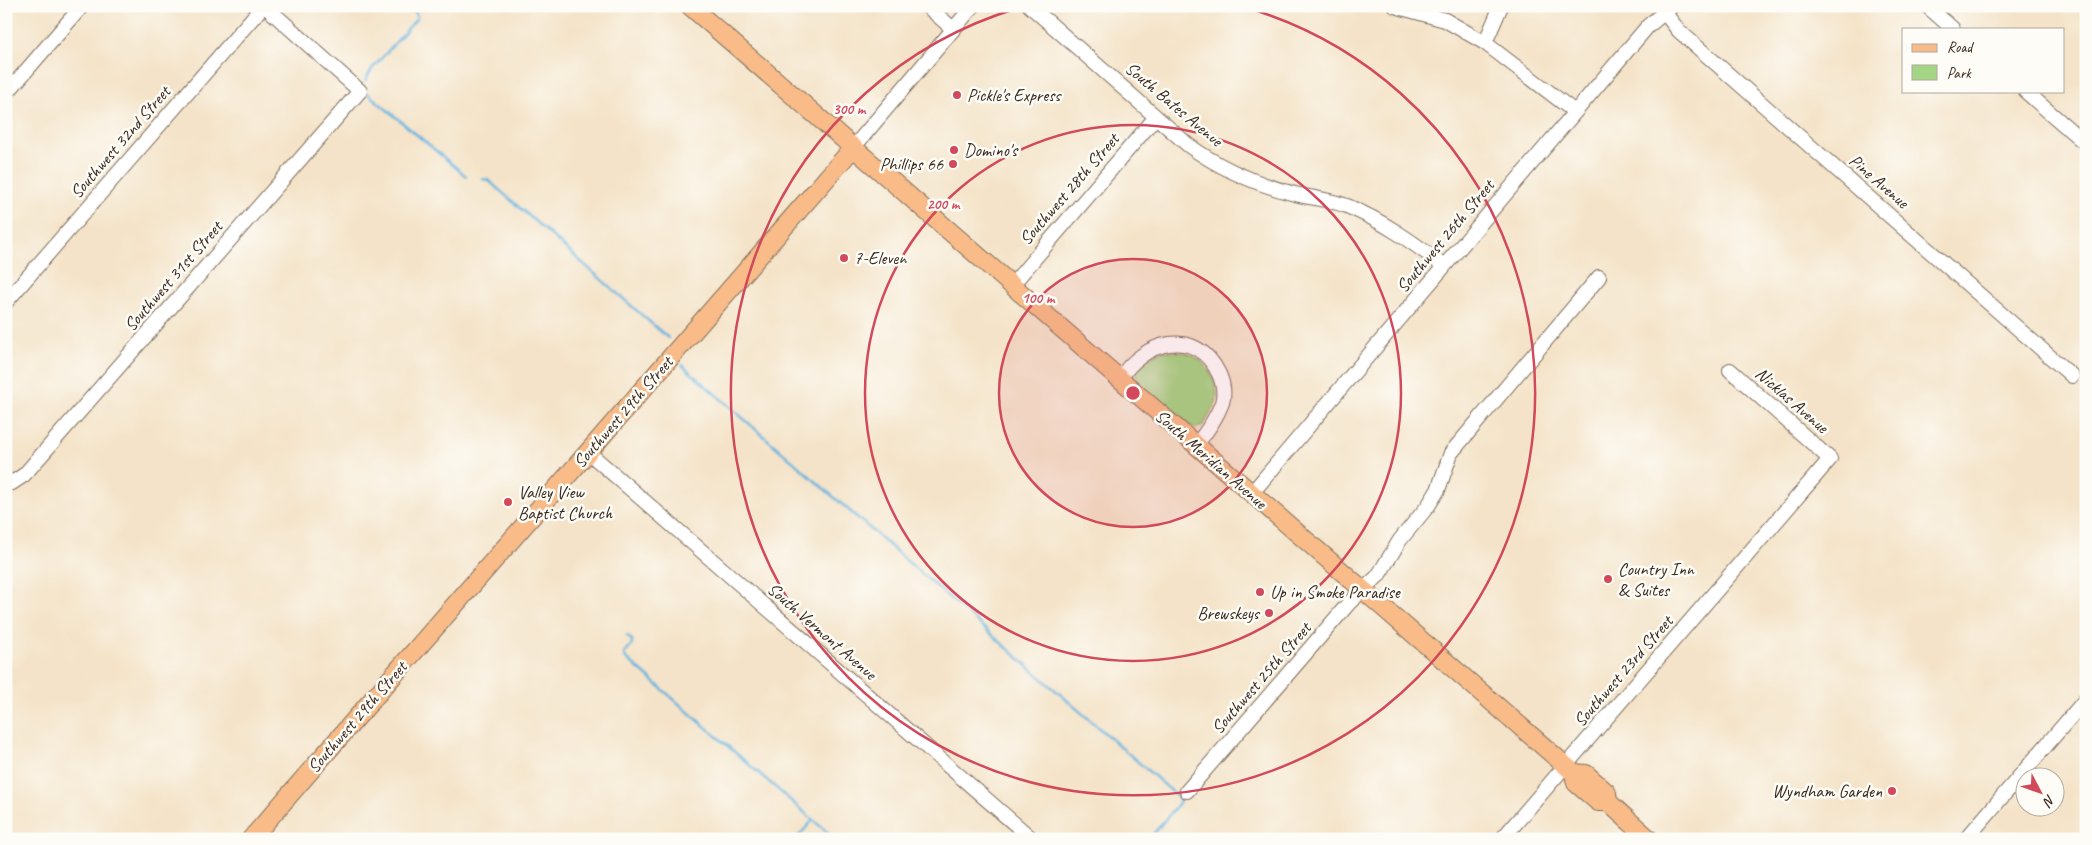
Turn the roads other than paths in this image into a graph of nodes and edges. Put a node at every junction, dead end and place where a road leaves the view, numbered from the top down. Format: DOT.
graph roads {
  1 [pos="82,6"];
  2 [pos="264,6"];
  3 [pos="690,6"];
  4 [pos="927,6"];
  5 [pos="973,6"];
  6 [pos="1030,6"];
  7 [pos="1394,6"];
  8 [pos="1501,6"];
  9 [pos="1927,6"];
  10 [pos="1668,9"];
  11 [pos="1952,28"];
  12 [pos="953,29"];
  13 [pos="1485,42"];
  14 [pos="2026,92"];
  15 [pos="6,94"];
  16 [pos="1575,112"];
  17 [pos="1156,117"];
  18 [pos="2086,144"];
  19 [pos="853,148"];
  20 [pos="1444,266"];
  21 [pos="1599,277"];
  22 [pos="1011,286"];
  23 [pos="6,302"];
  24 [pos="1730,370"];
  25 [pos="2072,376"];
  26 [pos="1119,380"];
  27 [pos="1196,446"];
  28 [pos="588,452"];
  29 [pos="1830,459"];
  30 [pos="9,481"];
  31 [pos="1251,494"];
  32 [pos="1363,590"];
  33 [pos="2086,699"];
  34 [pos="1570,770"];
  35 [pos="1187,791"];
  36 [pos="1974,836"];
  37 [pos="251,839"];
  38 [pos="1032,839"];
  39 [pos="1502,839"];
  40 [pos="1653,839"];
  1 -- 15 [label="street"];
  2 -- 23 [label="street, Southwest 32nd Street"];
  2 -- 30 [label="street, Southwest 31st Street"];
  3 -- 19 [label="main road, South Meridian Avenue"];
  4 -- 12 [label="street"];
  5 -- 12 [label="street, Southwest 29th Street"];
  6 -- 17 [label="street, South Bates Avenue"];
  7 -- 13 [label="street"];
  8 -- 13 [label="street"];
  9 -- 11 [label="street"];
  10 -- 16 [label="street, Southwest 26th Street"];
  10 -- 25 [label="street, Pine Avenue"];
  12 -- 19 [label="street, Southwest 29th Street"];
  13 -- 16 [label="street"];
  14 -- 18 [label="street"];
  16 -- 20 [label="street, Southwest 26th Street"];
  17 -- 20 [label="street, South Bates Avenue"];
  17 -- 22 [label="street, Southwest 28th Street"];
  19 -- 22 [label="main road, South Meridian Avenue"];
  19 -- 28 [label="main road, Southwest 29th Street"];
  20 -- 31 [label="street, Southwest 26th Street"];
  21 -- 32 [label="street, Southwest 25th Street"];
  22 -- 26 [label="main road, South Meridian Avenue"];
  24 -- 29 [label="street, Nicklas Avenue"];
  26 -- 27 [label="main road, South Meridian Avenue"];
  26 -- 27 [label="street"];
  27 -- 31 [label="main road, South Meridian Avenue"];
  28 -- 37 [label="main road, Southwest 29th Street"];
  28 -- 38 [label="street, South Vermont Avenue"];
  29 -- 34 [label="street, Southwest 23rd Street"];
  31 -- 32 [label="main road, South Meridian Avenue"];
  32 -- 34 [label="main road, South Meridian Avenue"];
  32 -- 35 [label="street, Southwest 25th Street"];
  33 -- 36 [label="street"];
  34 -- 39 [label="street, Southwest 23rd Street"];
  34 -- 40 [label="main road, South Meridian Avenue"];
}
